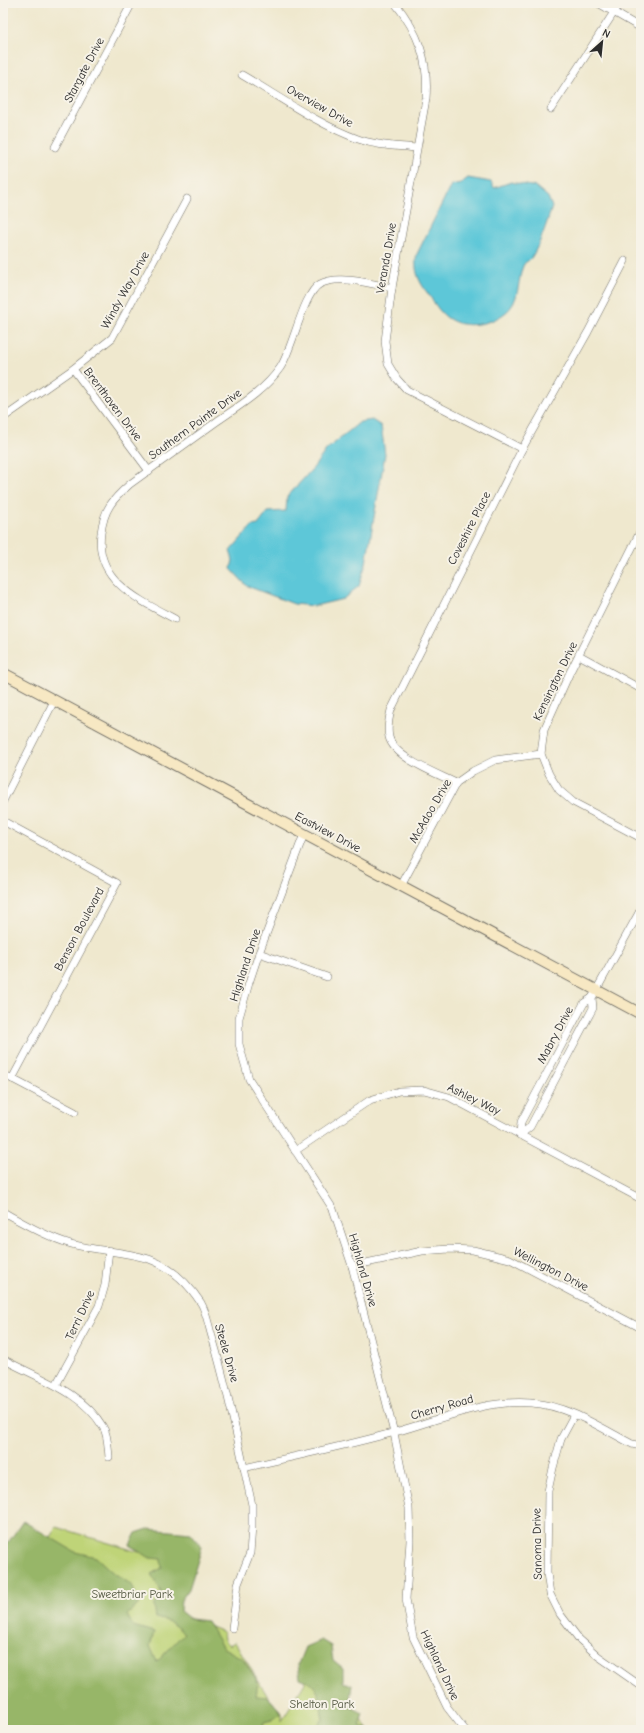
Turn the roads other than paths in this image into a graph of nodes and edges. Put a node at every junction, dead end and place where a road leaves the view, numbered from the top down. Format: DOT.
graph roads {
  1 [pos="132,3"];
  2 [pos="395,3"];
  3 [pos="598,3"];
  4 [pos="620,3"];
  5 [pos="614,12"];
  6 [pos="641,28"];
  7 [pos="242,75"];
  8 [pos="551,109"];
  9 [pos="55,147"];
  10 [pos="416,148"];
  11 [pos="187,199"];
  12 [pos="625,261"];
  13 [pos="392,288"];
  14 [pos="73,369"];
  15 [pos="3,418"];
  16 [pos="522,449"];
  17 [pos="149,471"];
  18 [pos="641,530"];
  19 [pos="638,542"];
  20 [pos="175,619"];
  21 [pos="579,655"];
  22 [pos="3,674"];
  23 [pos="641,688"];
  24 [pos="54,701"];
  25 [pos="541,754"];
  26 [pos="456,784"];
  27 [pos="3,801"];
  28 [pos="3,821"];
  29 [pos="304,834"];
  30 [pos="641,838"];
  31 [pos="401,886"];
  32 [pos="641,909"];
  33 [pos="259,953"];
  34 [pos="327,977"];
  35 [pos="594,994"];
  36 [pos="641,1014"];
  37 [pos="3,1074"];
  38 [pos="12,1079"];
  39 [pos="75,1112"];
  40 [pos="520,1135"];
  41 [pos="295,1151"];
  42 [pos="641,1200"];
  43 [pos="3,1212"];
  44 [pos="109,1250"];
  45 [pos="352,1266"];
  46 [pos="641,1328"];
  47 [pos="3,1359"];
  48 [pos="56,1385"];
  49 [pos="574,1415"];
  50 [pos="394,1433"];
  51 [pos="641,1446"];
  52 [pos="109,1457"];
  53 [pos="244,1468"];
  54 [pos="232,1628"];
  55 [pos="641,1686"];
  56 [pos="465,1730"];
  1 -- 9 [label="street, Stargate Drive"];
  2 -- 10 [label="street, Veranda Drive"];
  3 -- 5 [label="street"];
  4 -- 5 [label="street"];
  5 -- 6 [label="street"];
  5 -- 8 [label="street"];
  7 -- 10 [label="street, Overview Drive"];
  10 -- 13 [label="street, Veranda Drive"];
  11 -- 14 [label="street, Windy Way Drive"];
  12 -- 16 [label="street, Coveshire Place"];
  13 -- 16 [label="street, Veranda Drive"];
  13 -- 17 [label="street, Southern Pointe Drive"];
  14 -- 15 [label="street, Windy Way Drive"];
  14 -- 17 [label="street, Brenthaven Drive"];
  16 -- 26 [label="street, Coveshire Place"];
  17 -- 20 [label="street, Southern Pointe Drive"];
  18 -- 19 [label="street, Kensington Drive"];
  19 -- 21 [label="street, Kensington Drive"];
  21 -- 23 [label="street"];
  21 -- 25 [label="street, Kensington Drive"];
  22 -- 24 [label="street, Eastview Drive"];
  24 -- 27 [label="street"];
  24 -- 29 [label="street, Eastview Drive"];
  25 -- 26 [label="street, McAdoo Drive"];
  25 -- 30 [label="street, Kensington Drive"];
  26 -- 31 [label="street, McAdoo Drive"];
  28 -- 38 [label="street, Benson Boulevard"];
  29 -- 31 [label="street, Eastview Drive"];
  29 -- 33 [label="street, Highland Drive"];
  31 -- 35 [label="street, Eastview Drive"];
  32 -- 35 [label="street"];
  33 -- 34 [label="street"];
  33 -- 41 [label="street, Highland Drive"];
  35 -- 36 [label="street, Eastview Drive"];
  35 -- 40 [label="street"];
  37 -- 38 [label="street"];
  38 -- 39 [label="street"];
  40 -- 41 [label="street, Ashley Way"];
  40 -- 42 [label="street, Ashley Way"];
  41 -- 45 [label="street, Highland Drive"];
  43 -- 44 [label="street, Steele Drive"];
  44 -- 48 [label="street, Terri Drive"];
  44 -- 53 [label="street, Steele Drive"];
  45 -- 46 [label="street, Wellington Drive"];
  45 -- 50 [label="street, Highland Drive"];
  47 -- 48 [label="street"];
  48 -- 52 [label="street"];
  49 -- 50 [label="street, Cherry Road"];
  49 -- 51 [label="street, Cherry Road"];
  49 -- 55 [label="street, Sanoma Drive"];
  50 -- 53 [label="street, Cherry Road"];
  50 -- 56 [label="street, Highland Drive"];
  53 -- 54 [label="street, Steele Drive"];
}
